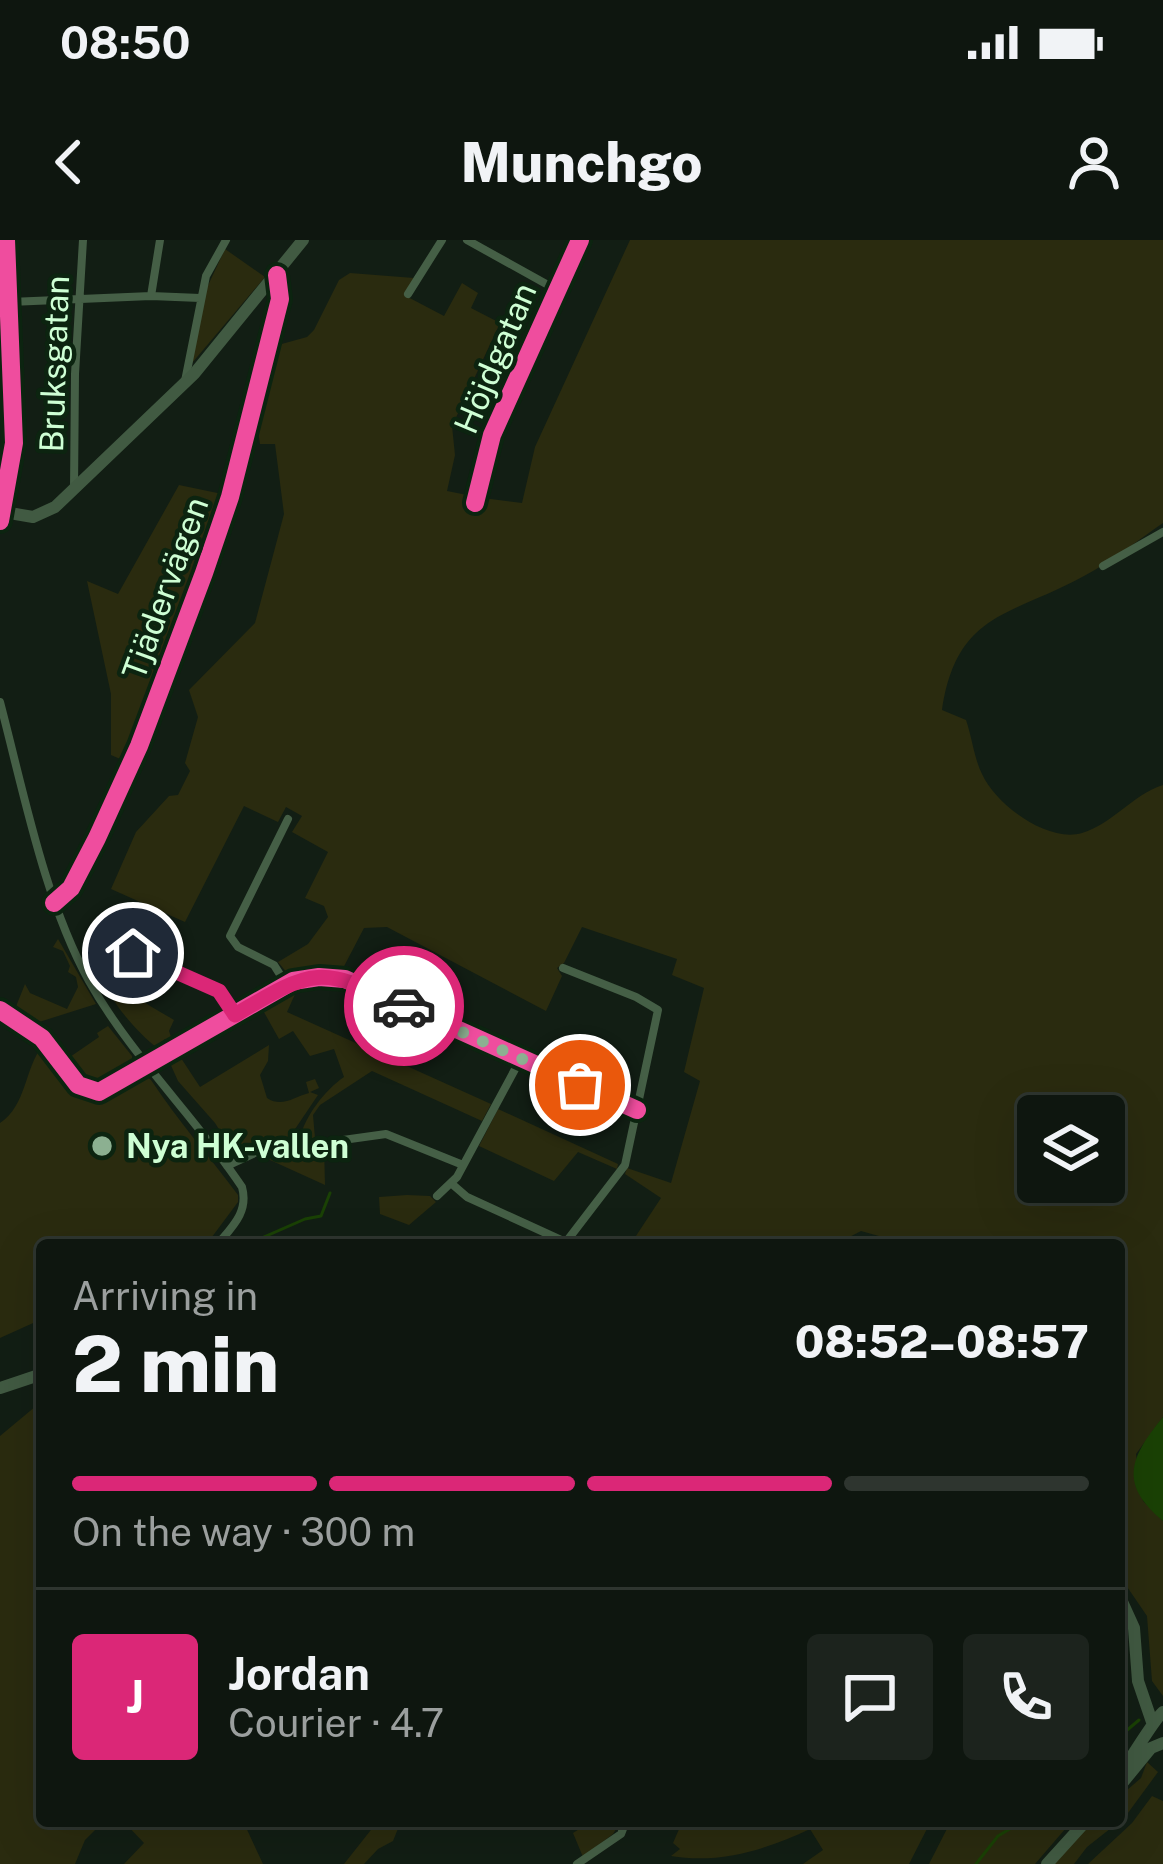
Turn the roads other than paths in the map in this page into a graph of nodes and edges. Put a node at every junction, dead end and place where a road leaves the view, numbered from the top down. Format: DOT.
graph roads {
  1 [pos="5,240"];
  2 [pos="83,240"];
  3 [pos="160,240"];
  4 [pos="226,240"];
  5 [pos="303,240"];
  6 [pos="442,240"];
  7 [pos="467,240"];
  8 [pos="580,240"];
  9 [pos="277,275"];
  10 [pos="557,290"];
  11 [pos="408,294"];
  12 [pos="151,296"];
  13 [pos="80,298"];
  14 [pos="200,298"];
  15 [pos="8,302"];
  16 [pos="184,385"];
  17 [pos="74,489"];
  18 [pos="475,503"];
  19 [pos="2,516"];
  20 [pos="1163,532"];
  21 [pos="1102,566"];
  22 [pos="0,702"];
  23 [pos="288,819"];
  24 [pos="54,903"];
  25 [pos="114,947"];
  26 [pos="563,968"];
  27 [pos="286,984"];
  28 [pos="0,1010"];
  29 [pos="235,1015"];
  30 [pos="520,1060"];
  31 [pos="148,1066"];
  32 [pos="637,1110"];
  33 [pos="463,1165"];
  34 [pos="226,1166"];
  35 [pos="452,1184"];
  36 [pos="436,1196"];
  37 [pos="222,1239"];
  38 [pos="558,1239"];
  39 [pos="573,1239"];
  40 [pos="36,1376"];
  41 [pos="0,1388"];
  42 [pos="1125,1608"];
  43 [pos="1158,1718"];
  44 [pos="1163,1743"];
  45 [pos="1125,1766"];
  46 [pos="1125,1780"];
  47 [pos="624,1827"];
  48 [pos="1080,1827"];
  49 [pos="577,1864"];
  50 [pos="1048,1864"];
  1 -- 15 [label="street"];
  2 -- 13 [label="street, Bruksgatan"];
  3 -- 12 [label="street"];
  4 -- 14 [label="street"];
  5 -- 9 [label="street"];
  6 -- 11 [label="street"];
  7 -- 10 [label="street"];
  8 -- 10 [label="street, Höjdgatan"];
  9 -- 16 [label="street"];
  9 -- 24 [label="street, Tjädervägen"];
  10 -- 18 [label="street, Höjdgatan"];
  12 -- 13 [label="street"];
  12 -- 14 [label="street"];
  13 -- 15 [label="street"];
  13 -- 17 [label="street, Bruksgatan"];
  14 -- 16 [label="street"];
  15 -- 19 [label="street"];
  16 -- 17 [label="street"];
  17 -- 19 [label="street"];
  20 -- 21 [label="street"];
  22 -- 24 [label="street"];
  23 -- 27 [label="street"];
  24 -- 31 [label="street"];
  25 -- 29 [label="street"];
  26 -- 32 [label="street"];
  27 -- 29 [label="street"];
  27 -- 30 [label="street"];
  28 -- 31 [label="street"];
  29 -- 31 [label="street"];
  30 -- 32 [label="street"];
  30 -- 33 [label="street"];
  31 -- 34 [label="street"];
  32 -- 39 [label="street"];
  33 -- 34 [label="street"];
  33 -- 35 [label="street"];
  34 -- 37 [label="street"];
  35 -- 36 [label="street"];
  35 -- 38 [label="street"];
  40 -- 41 [label="street"];
  42 -- 43 [label="street"];
  43 -- 44 [label="street"];
  43 -- 45 [label="street"];
  44 -- 46 [label="street"];
  47 -- 49 [label="street"];
  48 -- 50 [label="street"];
}
